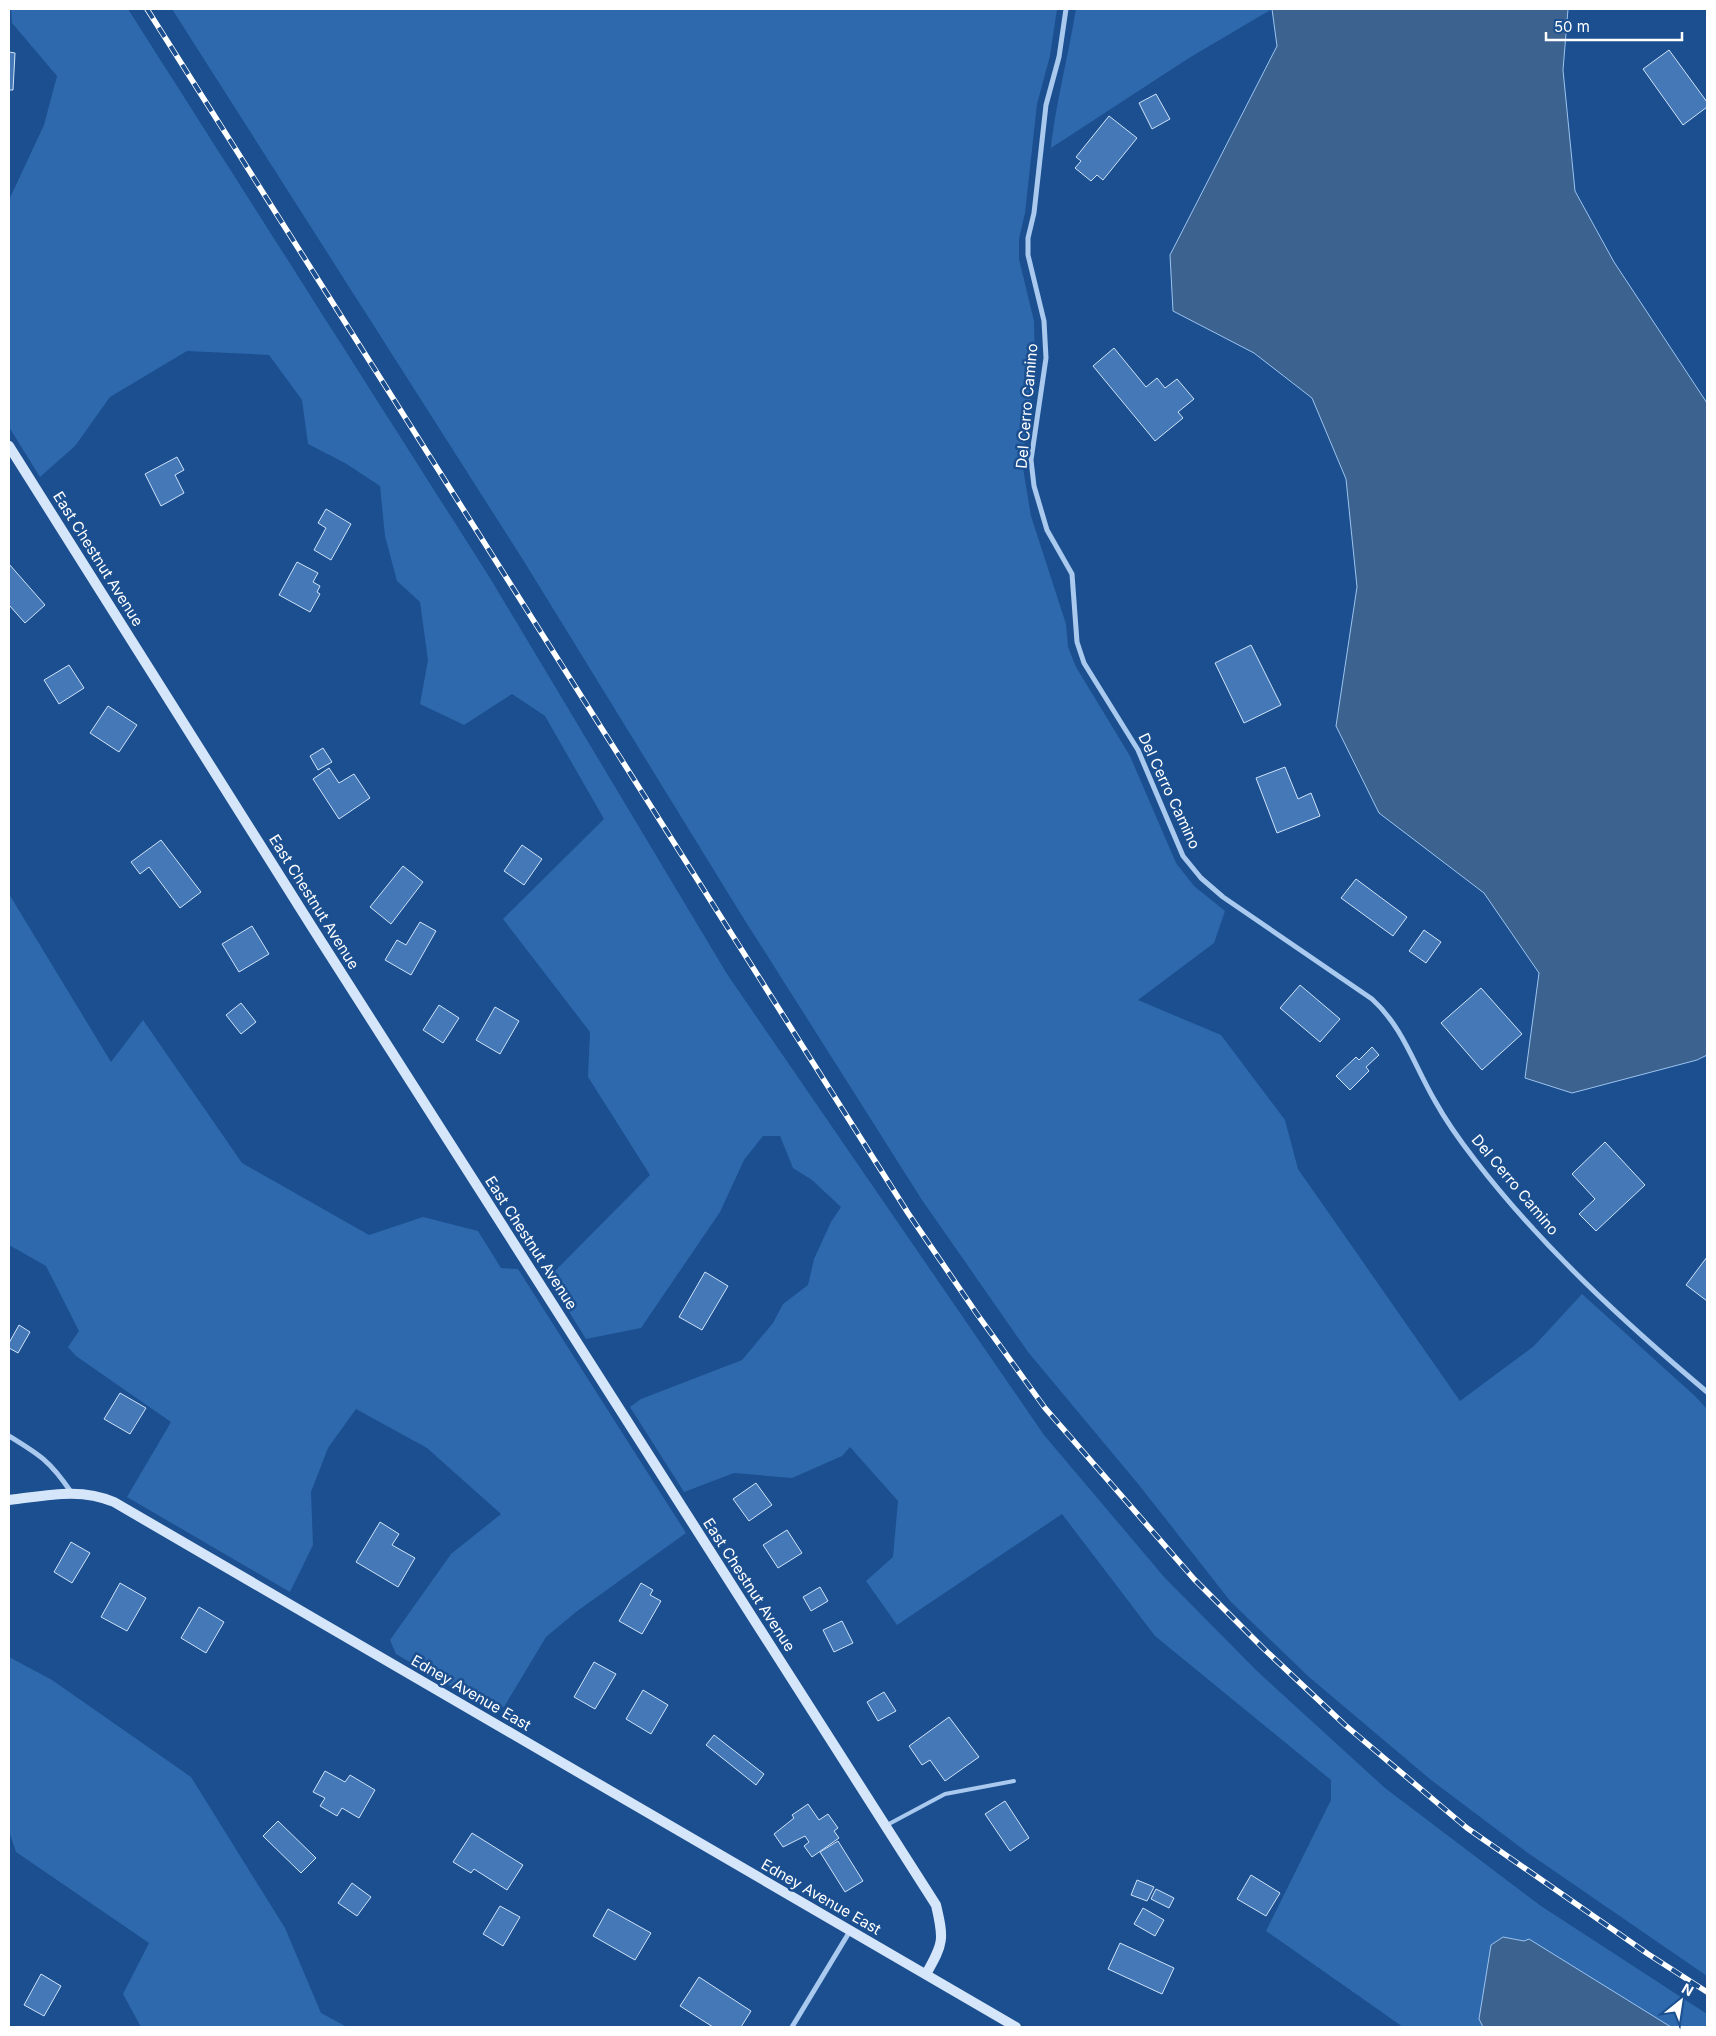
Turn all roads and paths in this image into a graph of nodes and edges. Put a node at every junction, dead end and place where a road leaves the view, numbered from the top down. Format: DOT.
graph roads {
  1 [pos="1066,9"];
  2 [pos="9,446"];
  3 [pos="1707,1392"];
  4 [pos="9,1436"];
  5 [pos="71,1492"];
  6 [pos="9,1500"];
  7 [pos="1014,1780"];
  8 [pos="885,1826"];
  9 [pos="850,1931"];
  10 [pos="926,1974"];
  11 [pos="792,2027"];
  12 [pos="1016,2027"];
  1 -- 3 [label="street, Del Cerro Camino"];
  2 -- 8 [label="street, East Chestnut Avenue"];
  4 -- 5 [label="street"];
  5 -- 6 [label="street, Edney Avenue East"];
  5 -- 9 [label="street, Edney Avenue East"];
  7 -- 8 [label="lane"];
  8 -- 10 [label="street, East Chestnut Avenue"];
  9 -- 10 [label="street, Edney Avenue East"];
  9 -- 11 [label="street"];
  10 -- 12 [label="street"];
}
